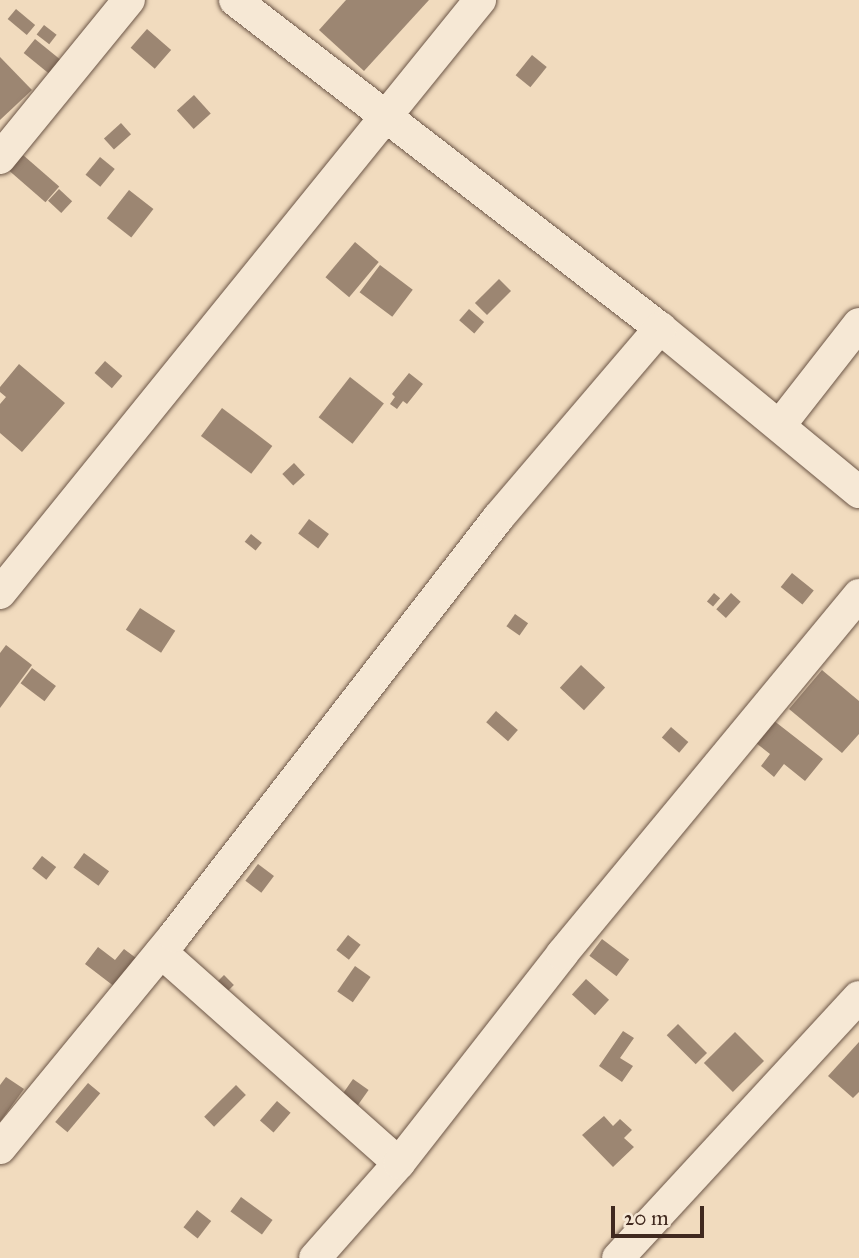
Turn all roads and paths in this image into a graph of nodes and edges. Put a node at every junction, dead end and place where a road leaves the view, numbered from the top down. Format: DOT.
graph roads {
  1 [pos="129,0"];
  2 [pos="235,0"];
  3 [pos="480,0"];
  4 [pos="387,118"];
  5 [pos="0,158"];
  6 [pos="859,324"];
  7 [pos="660,328"];
  8 [pos="780,425"];
  9 [pos="859,492"];
  10 [pos="0,593"];
  11 [pos="859,595"];
  12 [pos="161,952"];
  13 [pos="859,997"];
  14 [pos="0,1148"];
  15 [pos="399,1163"];
  16 [pos="315,1258"];
  17 [pos="618,1258"];
  1 -- 5 [label="street"];
  2 -- 4 [label="street"];
  3 -- 4 [label="street"];
  4 -- 7 [label="street"];
  4 -- 10 [label="street"];
  6 -- 8 [label="street"];
  7 -- 8 [label="street"];
  7 -- 12 [label="street"];
  8 -- 9 [label="street"];
  11 -- 15 [label="street"];
  12 -- 14 [label="street"];
  12 -- 15 [label="street"];
  13 -- 17 [label="street"];
  15 -- 16 [label="street"];
}
